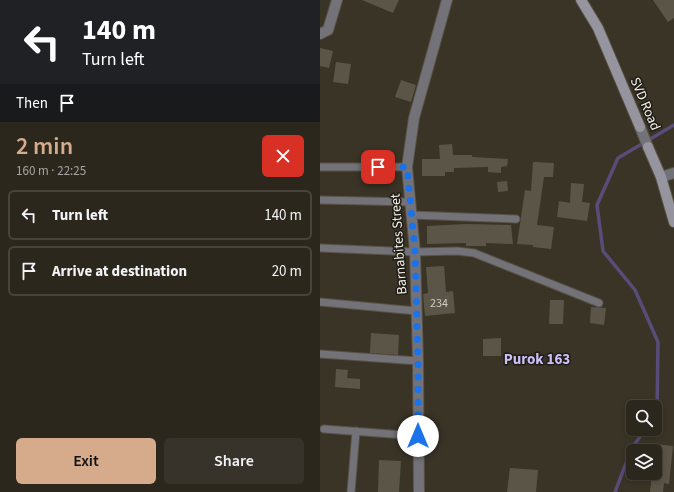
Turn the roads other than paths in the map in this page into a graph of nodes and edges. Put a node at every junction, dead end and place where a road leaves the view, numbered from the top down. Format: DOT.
graph roads {
  1 [pos="337,0"];
  2 [pos="447,0"];
  3 [pos="581,0"];
  4 [pos="320,34"];
  5 [pos="640,127"];
  6 [pos="648,147"];
  7 [pos="320,167"];
  8 [pos="407,167"];
  9 [pos="674,172"];
  10 [pos="661,177"];
  11 [pos="320,200"];
  12 [pos="411,202"];
  13 [pos="412,215"];
  14 [pos="516,219"];
  15 [pos="674,222"];
  16 [pos="320,248"];
  17 [pos="415,252"];
  18 [pos="320,302"];
  19 [pos="599,303"];
  20 [pos="417,311"];
  21 [pos="320,354"];
  22 [pos="418,361"];
  23 [pos="324,429"];
  24 [pos="356,432"];
  25 [pos="418,436"];
  26 [pos="351,492"];
  27 [pos="419,492"];
  1 -- 4 [label="street"];
  2 -- 8 [label="street, Barnabites Street"];
  3 -- 5 [label="main road, SVD Road"];
  5 -- 6 [label="street, SVD Road"];
  6 -- 10 [label="main road, SVD Road"];
  7 -- 8 [label="lane"];
  8 -- 12 [label="street, Barnabites Street"];
  9 -- 10 [label="street"];
  10 -- 15 [label="main road, SVD Road"];
  11 -- 12 [label="lane"];
  12 -- 13 [label="street, Barnabites Street"];
  13 -- 14 [label="lane"];
  13 -- 17 [label="street, Barnabites Street"];
  16 -- 17 [label="lane"];
  17 -- 19 [label="lane"];
  17 -- 20 [label="street, Barnabites Street"];
  18 -- 20 [label="lane"];
  20 -- 22 [label="street, Barnabites Street"];
  21 -- 22 [label="lane"];
  22 -- 25 [label="street, Barnabites Street"];
  23 -- 24 [label="lane"];
  24 -- 25 [label="lane"];
  24 -- 26 [label="lane"];
  25 -- 27 [label="street, Barnabites Street"];
}
